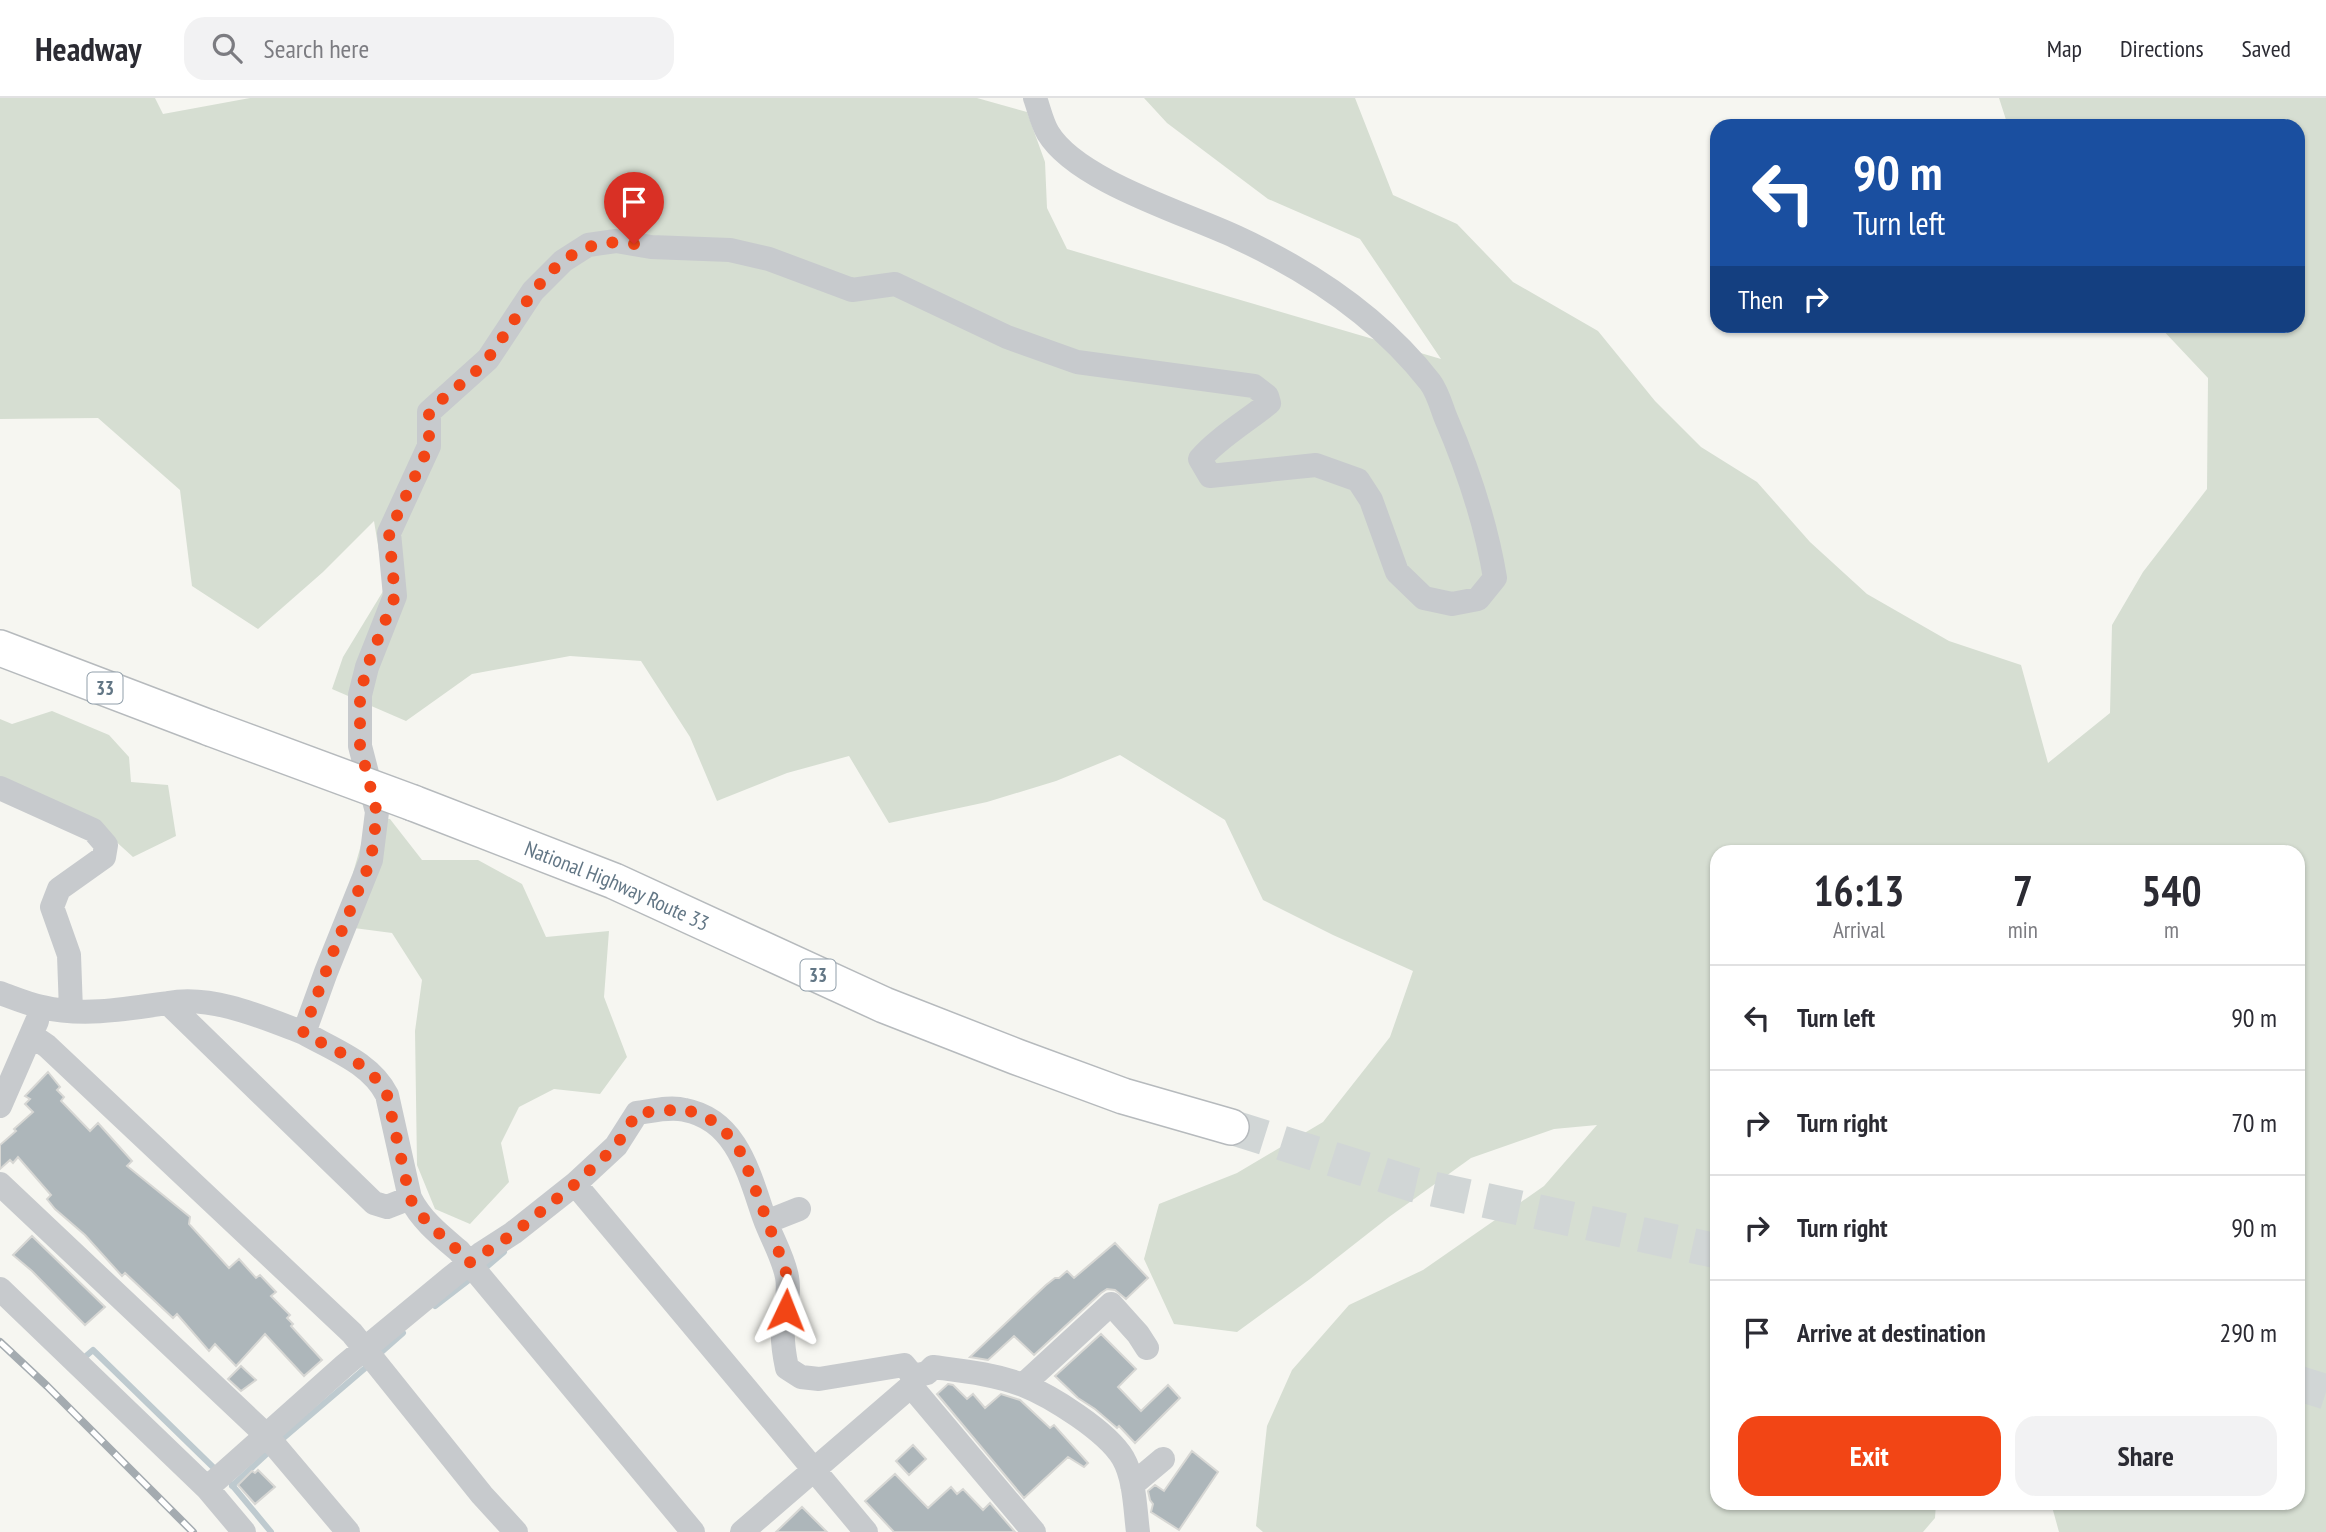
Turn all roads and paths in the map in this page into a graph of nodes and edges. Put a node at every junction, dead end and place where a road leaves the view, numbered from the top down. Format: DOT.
graph roads {
  1 [pos="1035,98"];
  2 [pos="0,648"];
  3 [pos="0,788"];
  4 [pos="0,993"];
  5 [pos="168,1003"];
  6 [pos="43,1007"];
  7 [pos="71,1011"];
  8 [pos="303,1033"];
  9 [pos="31,1035"];
  10 [pos="0,1106"];
  11 [pos="1231,1128"];
  12 [pos="0,1184"];
  13 [pos="575,1184"];
  14 [pos="410,1198"];
  15 [pos="799,1209"];
  16 [pos="766,1222"];
  17 [pos="469,1263"];
  18 [pos="0,1289"];
  19 [pos="1147,1348"];
  20 [pos="365,1350"];
  21 [pos="912,1381"];
  22 [pos="1023,1385"];
  23 [pos="266,1435"];
  24 [pos="1163,1459"];
  25 [pos="814,1471"];
  26 [pos="217,1479"];
  27 [pos="1132,1485"];
  28 [pos="244,1532"];
  29 [pos="348,1532"];
  30 [pos="516,1532"];
  31 [pos="693,1532"];
  32 [pos="742,1532"];
  33 [pos="866,1532"];
  34 [pos="1034,1532"];
  35 [pos="1138,1532"];
  1 -- 8 [label="street"];
  2 -- 11 [label="highway, National Highway Route 33 / 33, bridge"];
  3 -- 7 [label="street"];
  4 -- 6 [label="street"];
  5 -- 7 [label="street"];
  5 -- 8 [label="street"];
  5 -- 14 [label="street"];
  6 -- 7 [label="street"];
  6 -- 9 [label="street"];
  8 -- 14 [label="street"];
  9 -- 10 [label="street"];
  9 -- 20 [label="street"];
  12 -- 23 [label="street"];
  13 -- 16 [label="street"];
  13 -- 17 [label="street"];
  13 -- 25 [label="street"];
  14 -- 17 [label="street"];
  15 -- 16 [label="street"];
  16 -- 21 [label="street"];
  17 -- 20 [label="street"];
  17 -- 31 [label="street"];
  18 -- 26 [label="street"];
  19 -- 22 [label="street"];
  20 -- 23 [label="street"];
  20 -- 30 [label="street"];
  21 -- 22 [label="street"];
  21 -- 25 [label="street"];
  21 -- 34 [label="street"];
  22 -- 27 [label="street"];
  23 -- 26 [label="street"];
  23 -- 29 [label="street"];
  24 -- 27 [label="street"];
  25 -- 32 [label="street"];
  25 -- 33 [label="street"];
  26 -- 28 [label="street"];
  27 -- 35 [label="street"];
}
